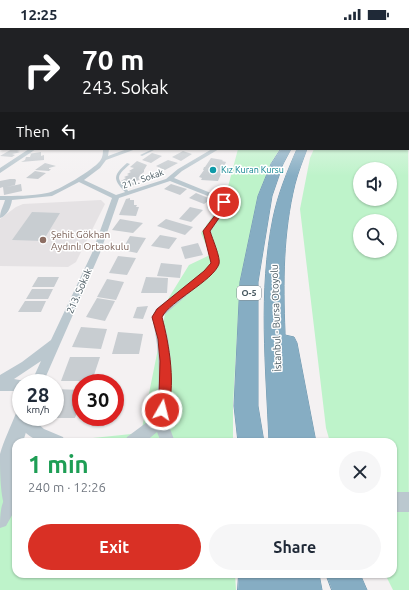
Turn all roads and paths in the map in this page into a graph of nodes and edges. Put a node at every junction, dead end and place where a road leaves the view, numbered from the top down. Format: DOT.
graph roads {
  1 [pos="31,150"];
  2 [pos="106,150"];
  3 [pos="129,150"];
  4 [pos="152,150"];
  5 [pos="214,150"];
  6 [pos="285,150"];
  7 [pos="302,150"];
  8 [pos="141,155"];
  9 [pos="105,159"];
  10 [pos="128,164"];
  11 [pos="0,171"];
  12 [pos="170,179"];
  13 [pos="79,180"];
  14 [pos="128,193"];
  15 [pos="116,197"];
  16 [pos="284,197"];
  17 [pos="0,198"];
  18 [pos="9,198"];
  19 [pos="0,216"];
  20 [pos="57,341"];
  21 [pos="41,374"];
  22 [pos="0,381"];
  23 [pos="0,385"];
  24 [pos="12,385"];
  25 [pos="246,406"];
  26 [pos="160,421"];
  27 [pos="20,426"];
  28 [pos="31,426"];
  29 [pos="16,438"];
  30 [pos="48,438"];
  31 [pos="139,438"];
  32 [pos="166,438"];
  33 [pos="248,438"];
  34 [pos="250,438"];
  35 [pos="282,438"];
  36 [pos="302,438"];
  37 [pos="12,448"];
  38 [pos="12,493"];
  39 [pos="397,502"];
  40 [pos="409,502"];
  41 [pos="12,503"];
  42 [pos="0,520"];
  43 [pos="255,578"];
  44 [pos="270,578"];
  45 [pos="303,578"];
  46 [pos="344,578"];
  47 [pos="255,590"];
  48 [pos="272,590"];
  49 [pos="305,590"];
  50 [pos="350,590"];
  1 -- 11 [label="street"];
  2 -- 9 [label="street"];
  3 -- 9 [label="street"];
  4 -- 8 [label="lane"];
  5 -- 12 [label="street, 211. Sokak"];
  6 -- 25 [label="highway, O-5"];
  7 -- 16 [label="highway, İstanbul - Bursa Otoyolu / O-5"];
  9 -- 13 [label="street"];
  10 -- 14 [label="lane"];
  12 -- 14 [label="street, 211. Sokak"];
  12 -- 26 [label="street"];
  13 -- 15 [label="street"];
  13 -- 18 [label="street"];
  14 -- 15 [label="street, 211. Sokak"];
  15 -- 20 [label="street, 213. Sokak"];
  16 -- 35 [label="highway, İstanbul - Bursa Otoyolu / O-5"];
  16 -- 36 [label="highway, O-5"];
  17 -- 18 [label="street"];
  18 -- 19 [label="street"];
  20 -- 21 [label="street, 213. Sokak"];
  20 -- 22 [label="street"];
  23 -- 24 [label="street"];
  25 -- 33 [label="highway"];
  25 -- 34 [label="highway, O-5"];
  26 -- 31 [label="street"];
  26 -- 32 [label="street"];
  27 -- 29 [label="street"];
  28 -- 30 [label="street"];
  37 -- 38 [label="street"];
  39 -- 40 [label="street"];
  41 -- 42 [label="street"];
  43 -- 47 [label="highway"];
  44 -- 48 [label="highway"];
  45 -- 49 [label="highway"];
  46 -- 50 [label="highway"];
}
